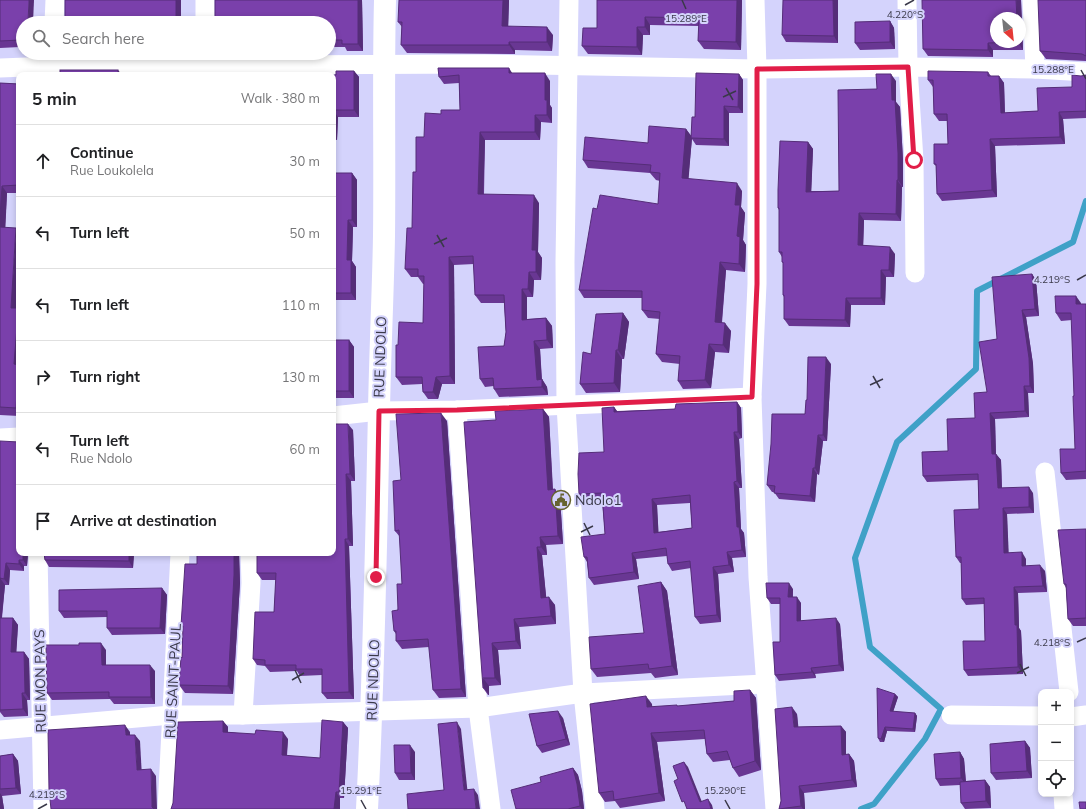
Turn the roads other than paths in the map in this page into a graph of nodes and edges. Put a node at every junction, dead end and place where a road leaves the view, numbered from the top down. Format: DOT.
graph roads {
  1 [pos="56,0"];
  2 [pos="205,0"];
  3 [pos="385,0"];
  4 [pos="569,0"];
  5 [pos="755,0"];
  6 [pos="907,0"];
  7 [pos="1032,0"];
  8 [pos="55,16"];
  9 [pos="205,16"];
  10 [pos="383,63"];
  11 [pos="53,65"];
  12 [pos="204,65"];
  13 [pos="569,65"];
  14 [pos="908,67"];
  15 [pos="0,68"];
  16 [pos="1035,68"];
  17 [pos="757,69"];
  18 [pos="1086,72"];
  19 [pos="915,273"];
  20 [pos="752,397"];
  21 [pos="566,405"];
  22 [pos="457,410"];
  23 [pos="379,411"];
  24 [pos="336,416"];
  25 [pos="16,437"];
  26 [pos="0,438"];
  27 [pos="1045,472"];
  28 [pos="38,556"];
  29 [pos="180,556"];
  30 [pos="250,556"];
  31 [pos="766,684"];
  32 [pos="1069,689"];
  33 [pos="583,693"];
  34 [pos="478,708"];
  35 [pos="372,712"];
  36 [pos="171,715"];
  37 [pos="243,715"];
  38 [pos="950,715"];
  39 [pos="1038,716"];
  40 [pos="41,726"];
  41 [pos="0,730"];
  42 [pos="1063,797"];
  43 [pos="43,809"];
  44 [pos="167,809"];
  45 [pos="368,809"];
  46 [pos="491,809"];
  47 [pos="595,809"];
  48 [pos="776,809"];
  49 [pos="1064,809"];
  1 -- 8 [label="street"];
  2 -- 9 [label="street"];
  3 -- 10 [label="main road, RUE NDOLO"];
  4 -- 13 [label="street"];
  5 -- 17 [label="street"];
  6 -- 14 [label="street"];
  7 -- 16 [label="street"];
  10 -- 12 [label="street"];
  10 -- 13 [label="street"];
  10 -- 23 [label="main road, RUE NDOLO"];
  11 -- 12 [label="street"];
  11 -- 15 [label="street"];
  13 -- 17 [label="street"];
  13 -- 21 [label="street"];
  14 -- 16 [label="street"];
  14 -- 17 [label="street"];
  14 -- 19 [label="street"];
  16 -- 18 [label="street"];
  17 -- 20 [label="street"];
  20 -- 21 [label="street"];
  20 -- 31 [label="street"];
  21 -- 22 [label="street"];
  21 -- 33 [label="street"];
  22 -- 23 [label="street"];
  22 -- 34 [label="street"];
  23 -- 24 [label="street"];
  23 -- 35 [label="main road, RUE NDOLO"];
  25 -- 26 [label="street"];
  27 -- 32 [label="street"];
  28 -- 40 [label="street, RUE MON PAYS"];
  29 -- 36 [label="street, RUE SAINT-PAUL"];
  30 -- 37 [label="street"];
  31 -- 33 [label="street"];
  31 -- 48 [label="street"];
  33 -- 34 [label="street"];
  33 -- 47 [label="street"];
  34 -- 35 [label="street"];
  34 -- 46 [label="street"];
  35 -- 37 [label="street"];
  35 -- 45 [label="main road, RUE NDOLO"];
  36 -- 37 [label="street"];
  36 -- 40 [label="street"];
  36 -- 44 [label="street, RUE SAINT-PAUL"];
  38 -- 39 [label="street"];
  40 -- 41 [label="street"];
  40 -- 43 [label="street, RUE MON PAYS"];
  42 -- 49 [label="street"];
}
